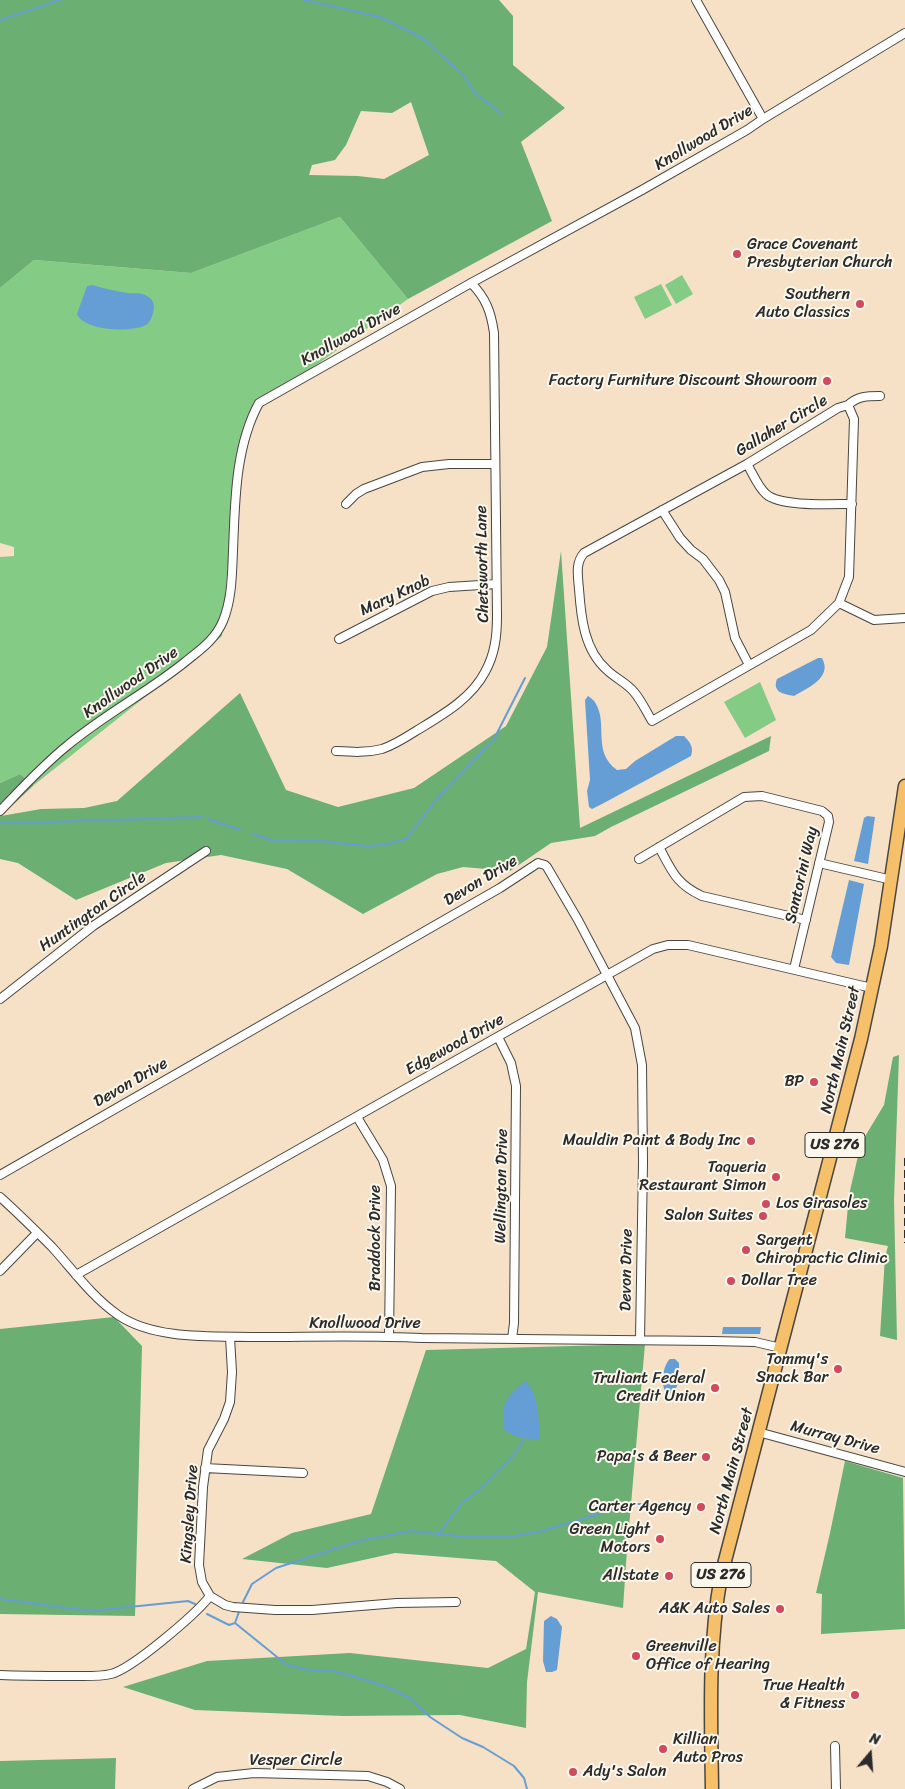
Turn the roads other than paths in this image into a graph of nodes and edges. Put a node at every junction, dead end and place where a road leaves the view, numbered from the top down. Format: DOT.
graph roads {
  1 [pos="696,0"];
  2 [pos="905,33"];
  3 [pos="762,119"];
  4 [pos="471,283"];
  5 [pos="880,396"];
  6 [pos="848,405"];
  7 [pos="496,464"];
  8 [pos="747,464"];
  9 [pos="346,504"];
  10 [pos="852,504"];
  11 [pos="662,510"];
  12 [pos="496,584"];
  13 [pos="839,603"];
  14 [pos="905,618"];
  15 [pos="339,639"];
  16 [pos="749,665"];
  17 [pos="336,751"];
  18 [pos="905,786"];
  19 [pos="0,811"];
  20 [pos="659,847"];
  21 [pos="206,851"];
  22 [pos="639,859"];
  23 [pos="819,863"];
  24 [pos="892,880"];
  25 [pos="806,920"];
  26 [pos="794,969"];
  27 [pos="607,974"];
  28 [pos="872,988"];
  29 [pos="0,1000"];
  30 [pos="498,1037"];
  31 [pos="357,1117"];
  32 [pos="0,1175"];
  33 [pos="0,1197"];
  34 [pos="37,1233"];
  35 [pos="0,1271"];
  36 [pos="76,1274"];
  37 [pos="389,1336"];
  38 [pos="230,1337"];
  39 [pos="512,1338"];
  40 [pos="640,1339"];
  41 [pos="781,1348"];
  42 [pos="758,1432"];
  43 [pos="205,1468"];
  44 [pos="905,1472"];
  45 [pos="303,1473"];
  46 [pos="210,1596"];
  47 [pos="456,1602"];
  48 [pos="0,1676"];
  49 [pos="835,1746"];
  50 [pos="192,1789"];
  51 [pos="400,1789"];
  52 [pos="712,1789"];
  53 [pos="836,1789"];
  1 -- 3 [label="street"];
  2 -- 3 [label="street, Knollwood Drive"];
  3 -- 4 [label="street, Knollwood Drive"];
  4 -- 7 [label="street, Chetsworth Lane"];
  4 -- 19 [label="street, Knollwood Drive"];
  5 -- 6 [label="street"];
  6 -- 8 [label="street, Gallaher Circle"];
  6 -- 10 [label="street, Gallaher Circle"];
  7 -- 9 [label="street"];
  7 -- 12 [label="street, Chetsworth Lane"];
  8 -- 10 [label="street"];
  8 -- 11 [label="street, Gallaher Circle"];
  10 -- 13 [label="street, Gallaher Circle"];
  11 -- 16 [label="street"];
  11 -- 16 [label="street, Gallaher Circle"];
  12 -- 15 [label="street, Mary Knob"];
  12 -- 17 [label="street, Chetsworth Lane"];
  13 -- 14 [label="street"];
  13 -- 16 [label="street, Gallaher Circle"];
  18 -- 24 [label="main road, North Main Street / US 276"];
  20 -- 22 [label="street, Santorini Way"];
  20 -- 23 [label="street, Santorini Way"];
  20 -- 25 [label="street"];
  21 -- 29 [label="street, Huntington Circle"];
  23 -- 24 [label="street"];
  23 -- 25 [label="street, Santorini Way"];
  24 -- 28 [label="main road, North Main Street / US 276"];
  25 -- 26 [label="street, Santorini Way"];
  26 -- 27 [label="street, Edgewood Drive"];
  26 -- 28 [label="street, Edgewood Drive"];
  27 -- 30 [label="street, Edgewood Drive"];
  27 -- 32 [label="street, Devon Drive"];
  27 -- 40 [label="street, Devon Drive"];
  28 -- 41 [label="main road, North Main Street / US 276"];
  30 -- 31 [label="street, Edgewood Drive"];
  30 -- 39 [label="street, Wellington Drive"];
  31 -- 36 [label="street, Edgewood Drive"];
  31 -- 37 [label="street, Braddock Drive"];
  33 -- 34 [label="street, Knollwood Drive"];
  34 -- 35 [label="street"];
  34 -- 36 [label="street, Knollwood Drive"];
  36 -- 38 [label="street, Knollwood Drive"];
  37 -- 38 [label="street, Knollwood Drive"];
  37 -- 39 [label="street, Knollwood Drive"];
  38 -- 43 [label="street, Kingsley Drive"];
  39 -- 40 [label="street, Knollwood Drive"];
  40 -- 41 [label="street, Knollwood Drive"];
  41 -- 42 [label="main road, North Main Street / US 276"];
  42 -- 44 [label="street, Murray Drive"];
  42 -- 52 [label="main road, North Main Street / US 276"];
  43 -- 45 [label="street"];
  43 -- 46 [label="street, Kingsley Drive"];
  46 -- 47 [label="street"];
  46 -- 48 [label="street"];
  49 -- 53 [label="street"];
  50 -- 51 [label="street, Vesper Circle"];
}
